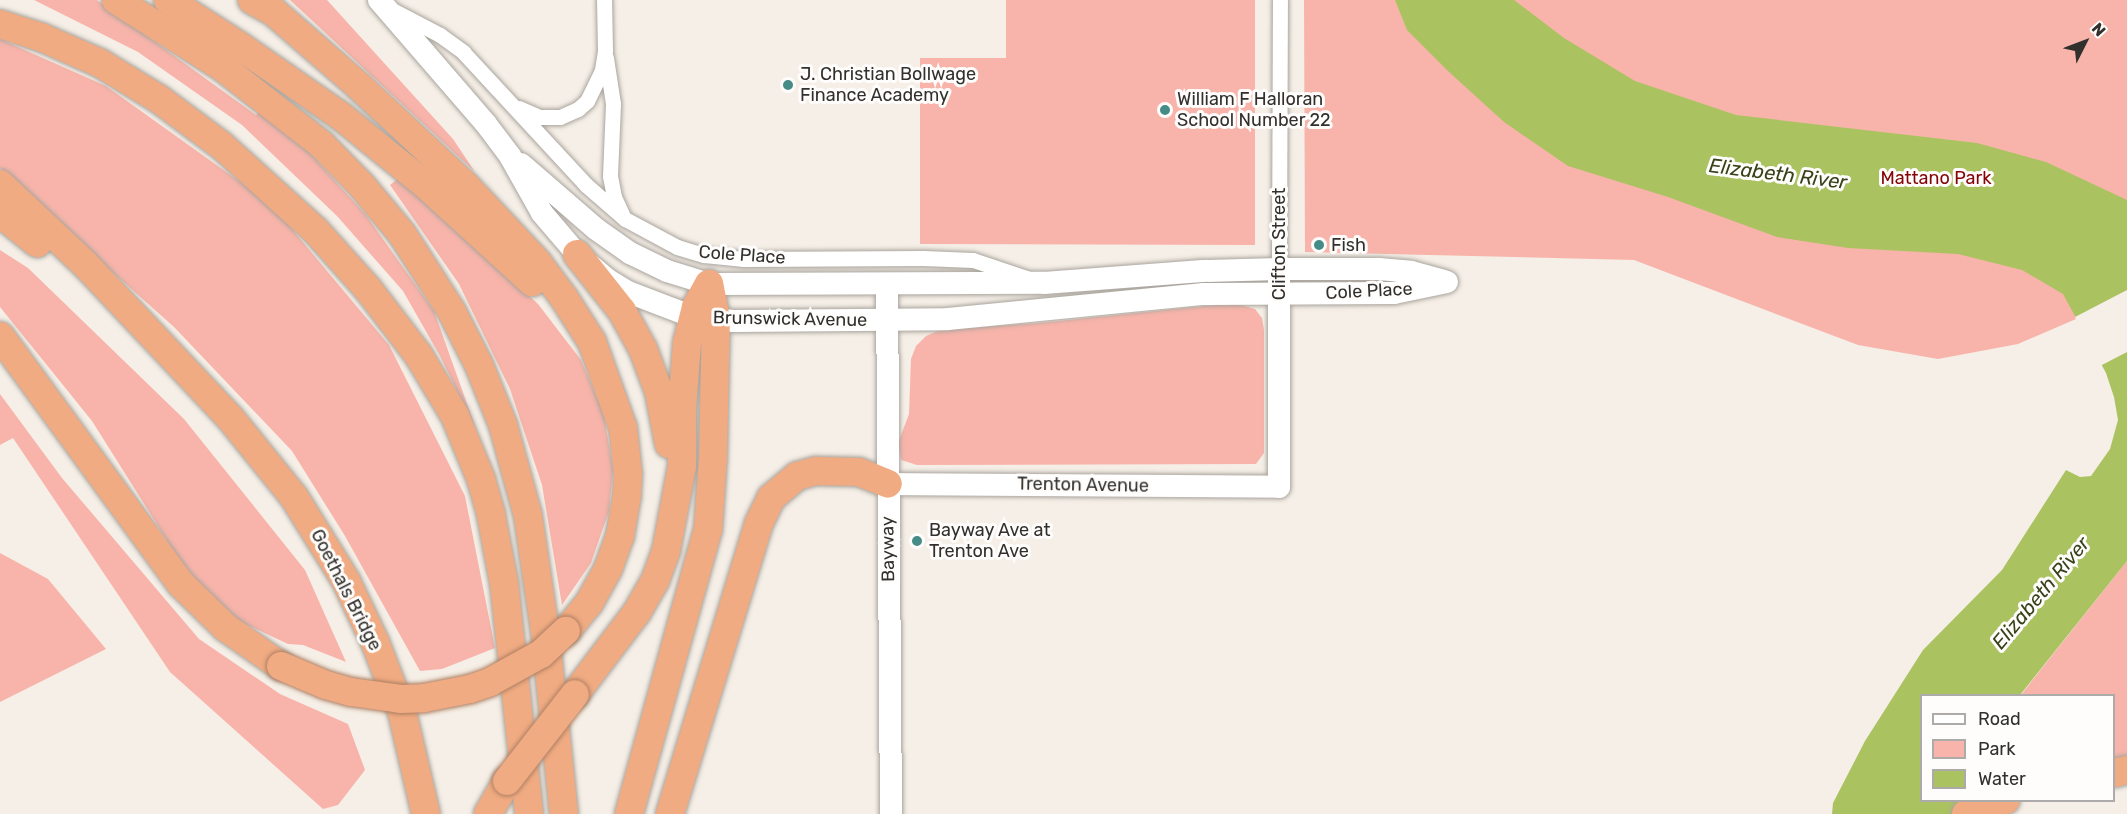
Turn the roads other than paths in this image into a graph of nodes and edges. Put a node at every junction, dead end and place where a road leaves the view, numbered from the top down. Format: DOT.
graph roads {
  1 [pos="116,0"];
  2 [pos="168,0"];
  3 [pos="604,0"];
  4 [pos="1280,0"];
  5 [pos="385,2"];
  6 [pos="265,4"];
  7 [pos="8,26"];
  8 [pos="604,50"];
  9 [pos="507,98"];
  10 [pos="510,156"];
  11 [pos="0,184"];
  12 [pos="0,213"];
  13 [pos="625,219"];
  14 [pos="577,254"];
  15 [pos="1279,269"];
  16 [pos="709,284"];
  17 [pos="1044,284"];
  18 [pos="887,285"];
  19 [pos="1278,293"];
  20 [pos="704,318"];
  21 [pos="888,321"];
  22 [pos="0,336"];
  23 [pos="610,387"];
  24 [pos="208,396"];
  25 [pos="888,484"];
  26 [pos="1279,487"];
  27 [pos="675,512"];
  28 [pos="2003,802"];
  29 [pos="426,814"];
  30 [pos="488,814"];
  31 [pos="529,814"];
  32 [pos="564,814"];
  33 [pos="628,814"];
  34 [pos="670,814"];
  35 [pos="891,814"];
  36 [pos="1966,814"];
  1 -- 32 [label="highway"];
  2 -- 23 [label="highway"];
  3 -- 8 [label="street"];
  4 -- 15 [label="street, Clifton Street"];
  5 -- 9 [label="street, Cole Place"];
  5 -- 10 [label="street, Brunswick Avenue"];
  6 -- 23 [label="highway"];
  7 -- 31 [label="highway"];
  8 -- 9 [label="street"];
  8 -- 13 [label="street"];
  9 -- 13 [label="street, Cole Place"];
  10 -- 14 [label="street, Brunswick Avenue"];
  10 -- 16 [label="street, Brunswick Avenue"];
  11 -- 24 [label="highway"];
  12 -- 24 [label="highway"];
  13 -- 17 [label="street, Cole Place"];
  14 -- 20 [label="street, Brunswick Avenue"];
  14 -- 27 [label="highway"];
  15 -- 17 [label="street, Cole Place"];
  15 -- 19 [label="street, Clifton Street"];
  15 -- 19 [label="street, Cole Place"];
  16 -- 18 [label="street, Brunswick Avenue"];
  16 -- 20 [label="highway"];
  17 -- 18 [label="street, Cole Place"];
  18 -- 21 [label="street, Bayway"];
  19 -- 21 [label="street, Cole Place"];
  19 -- 26 [label="street, Clifton Street"];
  20 -- 21 [label="street, Brunswick Avenue"];
  20 -- 27 [label="highway"];
  20 -- 33 [label="highway"];
  21 -- 25 [label="street, Bayway"];
  22 -- 23 [label="highway, bridge"];
  24 -- 29 [label="highway, Goethals Bridge"];
  25 -- 26 [label="street, Trenton Avenue"];
  25 -- 34 [label="highway"];
  25 -- 35 [label="street, Bayway"];
  27 -- 30 [label="highway, bridge"];
  28 -- 36 [label="highway"];
}
